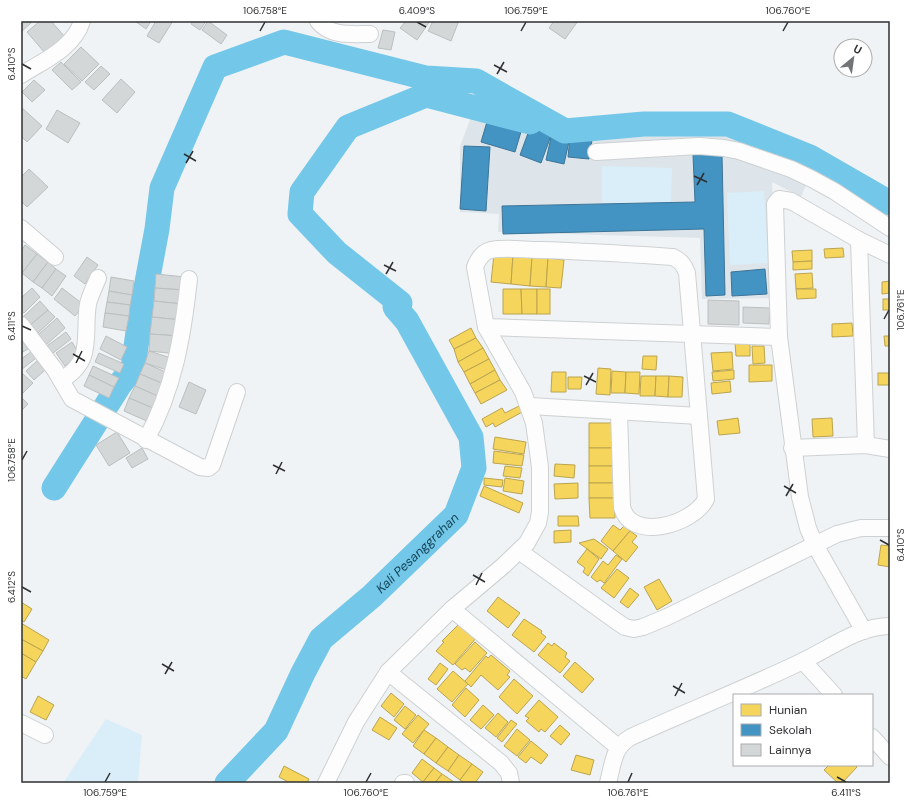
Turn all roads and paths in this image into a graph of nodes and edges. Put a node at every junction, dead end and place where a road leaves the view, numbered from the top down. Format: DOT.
graph roads {
  1 [pos="82,21"];
  2 [pos="318,21"];
  3 [pos="370,34"];
  4 [pos="21,75"];
  5 [pos="596,152"];
  6 [pos="21,228"];
  7 [pos="890,228"];
  8 [pos="859,240"];
  9 [pos="890,255"];
  10 [pos="55,257"];
  11 [pos="98,278"];
  12 [pos="190,279"];
  13 [pos="21,325"];
  14 [pos="486,326"];
  15 [pos="691,333"];
  16 [pos="779,337"];
  17 [pos="61,380"];
  18 [pos="237,392"];
  19 [pos="530,406"];
  20 [pos="619,412"];
  21 [pos="699,416"];
  22 [pos="146,440"];
  23 [pos="866,445"];
  24 [pos="792,448"];
  25 [pos="890,449"];
  26 [pos="890,528"];
  27 [pos="815,545"];
  28 [pos="519,551"];
  29 [pos="452,609"];
  30 [pos="890,626"];
  31 [pos="864,631"];
  32 [pos="803,661"];
  33 [pos="388,672"];
  34 [pos="833,694"];
  35 [pos="21,723"];
  36 [pos="45,735"];
  37 [pos="873,738"];
  38 [pos="618,747"];
  39 [pos="890,757"];
  40 [pos="326,783"];
  41 [pos="403,783"];
  42 [pos="406,783"];
  43 [pos="511,783"];
  44 [pos="608,783"];
  1 -- 4 [label="street"];
  2 -- 3 [label="street"];
  5 -- 7 [label="street"];
  6 -- 10 [label="street"];
  8 -- 9 [label="street"];
  8 -- 16 [label="street"];
  8 -- 23 [label="street"];
  11 -- 17 [label="street"];
  12 -- 22 [label="street"];
  13 -- 17 [label="street"];
  14 -- 15 [label="street"];
  14 -- 15 [label="street"];
  14 -- 19 [label="street"];
  15 -- 16 [label="street"];
  15 -- 21 [label="street"];
  16 -- 24 [label="street"];
  17 -- 22 [label="street"];
  18 -- 22 [label="street"];
  19 -- 20 [label="street"];
  19 -- 28 [label="street"];
  20 -- 21 [label="street"];
  20 -- 21 [label="street"];
  23 -- 24 [label="street"];
  23 -- 25 [label="street"];
  24 -- 27 [label="street"];
  26 -- 27 [label="street"];
  27 -- 28 [label="street"];
  27 -- 31 [label="street"];
  28 -- 29 [label="street"];
  29 -- 33 [label="street"];
  29 -- 38 [label="street"];
  30 -- 31 [label="street"];
  31 -- 32 [label="street"];
  32 -- 34 [label="street"];
  32 -- 38 [label="street"];
  33 -- 40 [label="street"];
  33 -- 43 [label="street"];
  35 -- 36 [label="street"];
  37 -- 39 [label="street"];
  38 -- 44 [label="street"];
  41 -- 42 [label="street"];
}
